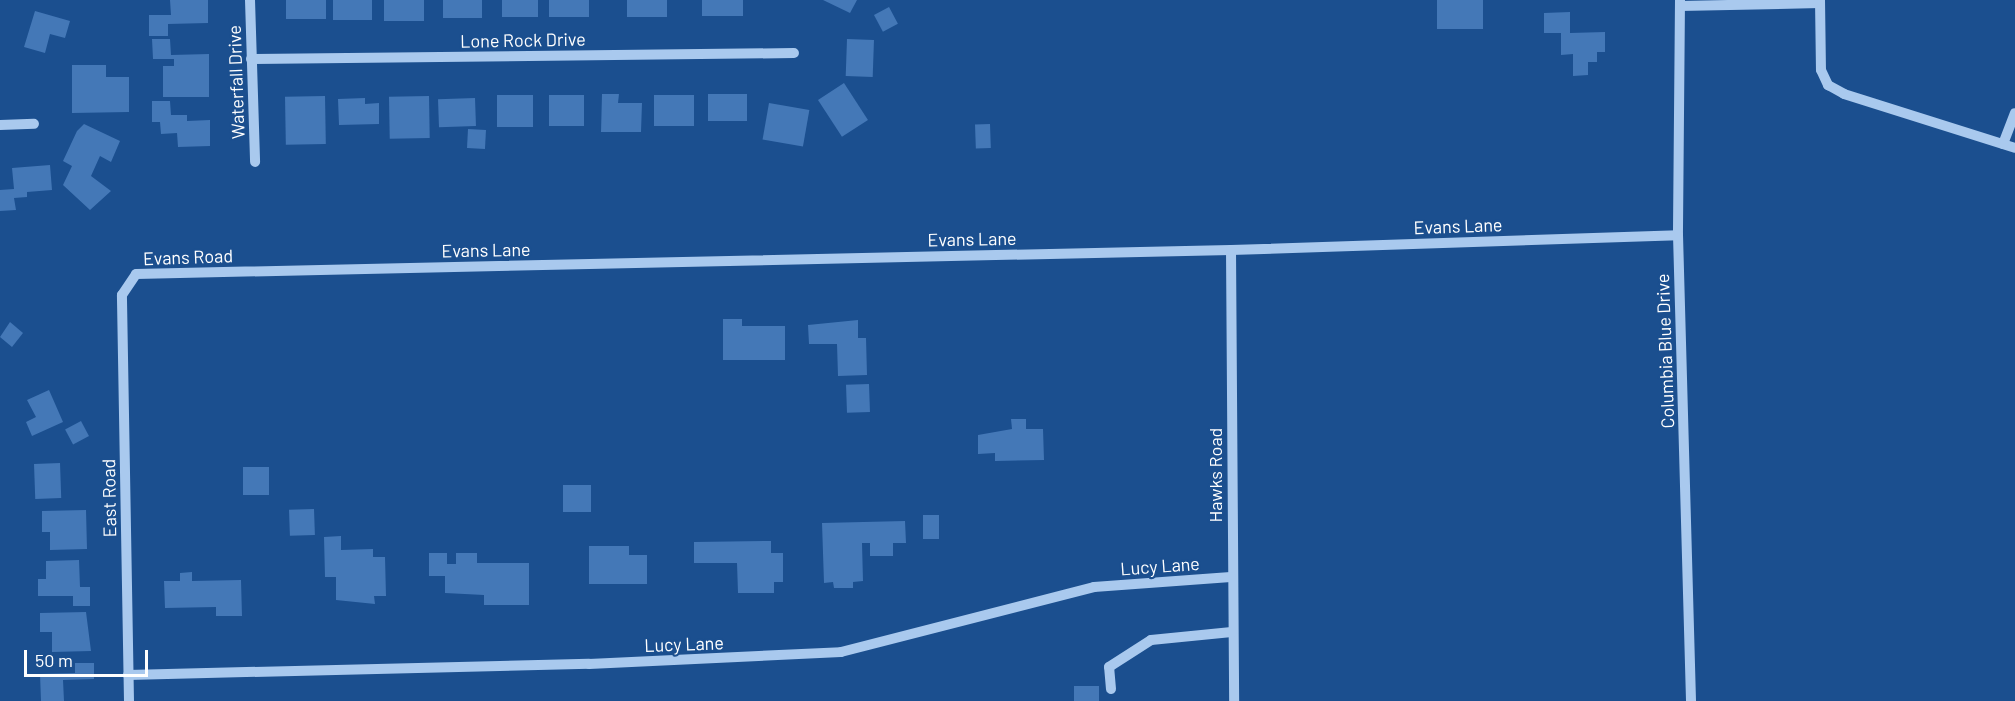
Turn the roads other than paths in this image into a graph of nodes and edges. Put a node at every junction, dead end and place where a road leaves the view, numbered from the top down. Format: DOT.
graph roads {
  1 [pos="250,0"];
  2 [pos="1820,2"];
  3 [pos="1680,3"];
  4 [pos="794,53"];
  5 [pos="251,59"];
  6 [pos="2015,112"];
  7 [pos="34,124"];
  8 [pos="0,125"];
  9 [pos="2003,144"];
  10 [pos="2015,148"];
  11 [pos="255,162"];
  12 [pos="1678,235"];
  13 [pos="1231,250"];
  14 [pos="266,272"];
  15 [pos="122,295"];
  16 [pos="1231,577"];
  17 [pos="1233,632"];
  18 [pos="128,675"];
  19 [pos="1111,689"];
  20 [pos="129,701"];
  21 [pos="1234,701"];
  22 [pos="1690,701"];
  1 -- 5 [label="street, Waterfall Drive"];
  2 -- 3 [label="street"];
  2 -- 9 [label="street"];
  3 -- 12 [label="street, Columbia Blue Drive"];
  4 -- 5 [label="street, Lone Rock Drive"];
  5 -- 11 [label="street, Waterfall Drive"];
  6 -- 9 [label="street"];
  7 -- 8 [label="street"];
  9 -- 10 [label="street"];
  12 -- 13 [label="street, Evans Lane"];
  12 -- 22 [label="street, Columbia Blue Drive"];
  13 -- 14 [label="street, Evans Lane"];
  13 -- 16 [label="street, Hawks Road"];
  14 -- 15 [label="street, Evans Road"];
  15 -- 18 [label="street, East Road"];
  16 -- 17 [label="street, Hawks Road"];
  16 -- 18 [label="street, Lucy Lane"];
  17 -- 19 [label="street"];
  17 -- 21 [label="street, Hawks Road"];
  18 -- 20 [label="street, East Road"];
}
